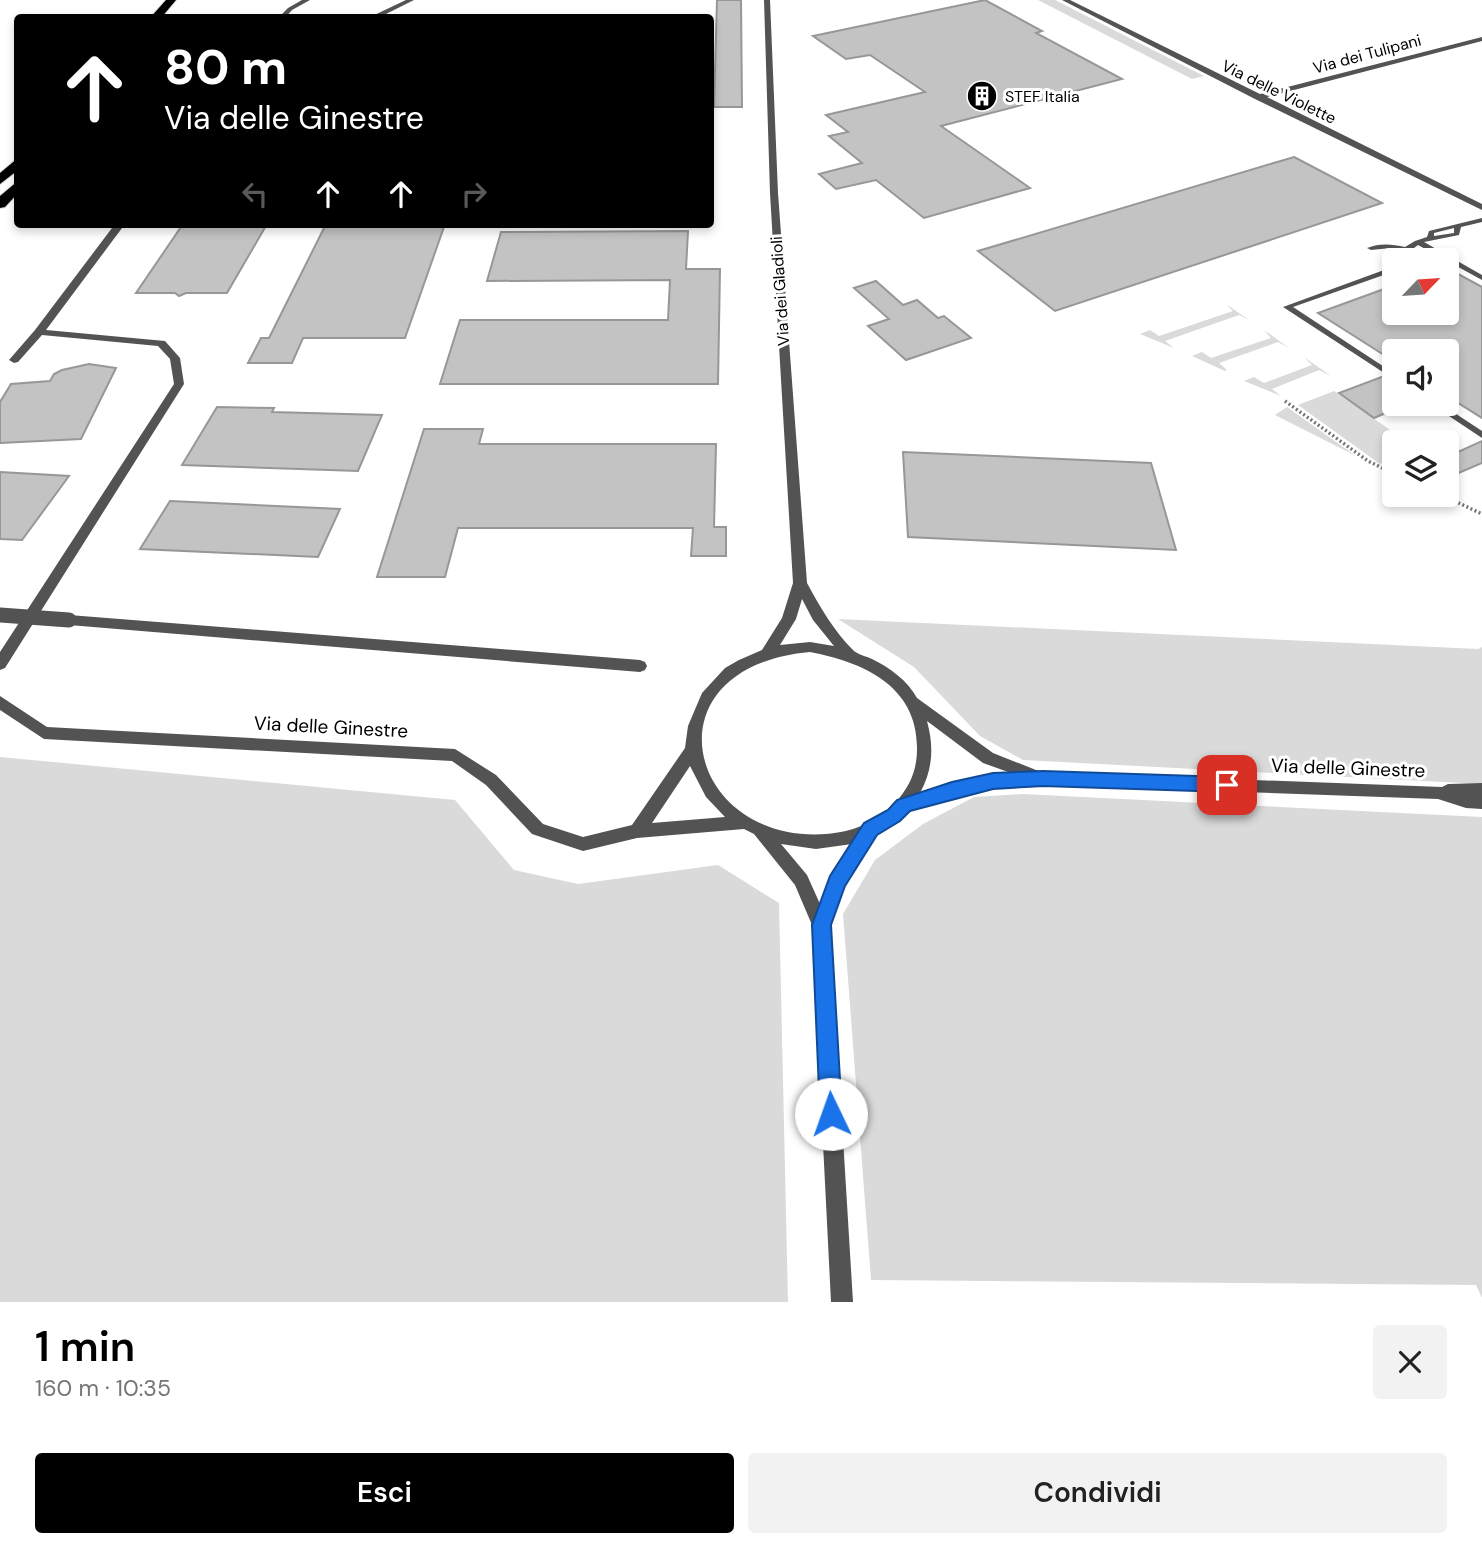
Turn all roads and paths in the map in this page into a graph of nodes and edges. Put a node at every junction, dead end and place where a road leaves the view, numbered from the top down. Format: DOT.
graph roads {
  1 [pos="171,0"];
  2 [pos="307,0"];
  3 [pos="411,0"];
  4 [pos="766,0"];
  5 [pos="1065,0"];
  6 [pos="159,14"];
  7 [pos="287,14"];
  8 [pos="380,14"];
  9 [pos="1482,38"];
  10 [pos="1258,97"];
  11 [pos="14,166"];
  12 [pos="0,180"];
  13 [pos="14,189"];
  14 [pos="0,204"];
  15 [pos="1482,207"];
  16 [pos="1482,220"];
  17 [pos="117,228"];
  18 [pos="1418,242"];
  19 [pos="1371,248"];
  20 [pos="1398,248"];
  21 [pos="1409,248"];
  22 [pos="1382,273"];
  23 [pos="1482,278"];
  24 [pos="39,332"];
  25 [pos="14,360"];
  26 [pos="1382,369"];
  27 [pos="1285,401"];
  28 [pos="1453,416"];
  29 [pos="1482,435"];
  30 [pos="1382,468"];
  31 [pos="1459,503"];
  32 [pos="1482,514"];
  33 [pos="800,583"];
  34 [pos="0,615"];
  35 [pos="768,653"];
  36 [pos="848,654"];
  37 [pos="0,664"];
  38 [pos="640,666"];
  39 [pos="0,702"];
  40 [pos="913,702"];
  41 [pos="693,749"];
  42 [pos="1043,778"];
  43 [pos="1482,790"];
  44 [pos="1438,792"];
  45 [pos="1482,802"];
  46 [pos="904,805"];
  47 [pos="745,822"];
  48 [pos="871,829"];
  49 [pos="637,831"];
  50 [pos="761,831"];
  51 [pos="821,925"];
  52 [pos="842,1302"];
  1 -- 6 [label="highway"];
  2 -- 7 [label="street"];
  3 -- 8 [label="street"];
  4 -- 33 [label="street, Via dei Gladioli"];
  5 -- 10 [label="street, Via delle Violette"];
  9 -- 10 [label="street, Via dei Tulipani"];
  10 -- 15 [label="street, Via delle Violette"];
  11 -- 12 [label="highway"];
  13 -- 14 [label="highway"];
  16 -- 18 [label="lane"];
  17 -- 24 [label="street"];
  18 -- 21 [label="lane"];
  18 -- 23 [label="lane"];
  19 -- 20 [label="lane"];
  22 -- 26 [label="lane"];
  24 -- 25 [label="street"];
  24 -- 37 [label="street"];
  27 -- 30 [label="path"];
  28 -- 29 [label="lane"];
  31 -- 32 [label="path"];
  33 -- 35 [label="street, Via dei Gladioli"];
  33 -- 36 [label="street, Via dei Gladioli"];
  34 -- 38 [label="street, bridge"];
  35 -- 36 [label="street, Via dei Gladioli"];
  35 -- 41 [label="street, Via dei Gladioli"];
  36 -- 40 [label="street, Via dei Gladioli"];
  39 -- 49 [label="street, Via delle Ginestre"];
  40 -- 42 [label="street, Via delle Ginestre"];
  40 -- 46 [label="street, Via dei Gladioli"];
  41 -- 47 [label="street, Via dei Gladioli"];
  41 -- 49 [label="street"];
  42 -- 44 [label="street, Via delle Ginestre"];
  42 -- 46 [label="street, Via delle Ginestre"];
  43 -- 44 [label="street"];
  44 -- 45 [label="street, Via delle Ginestre"];
  46 -- 48 [label="street, Via dei Gladioli"];
  47 -- 49 [label="street, Via delle Ginestre"];
  47 -- 50 [label="street, Via dei Gladioli"];
  48 -- 50 [label="street, Via dei Gladioli"];
  48 -- 51 [label="street, Via dei Gladioli"];
  50 -- 51 [label="street, Via dei Gladioli"];
  51 -- 52 [label="street, Via dei Gladioli"];
}
